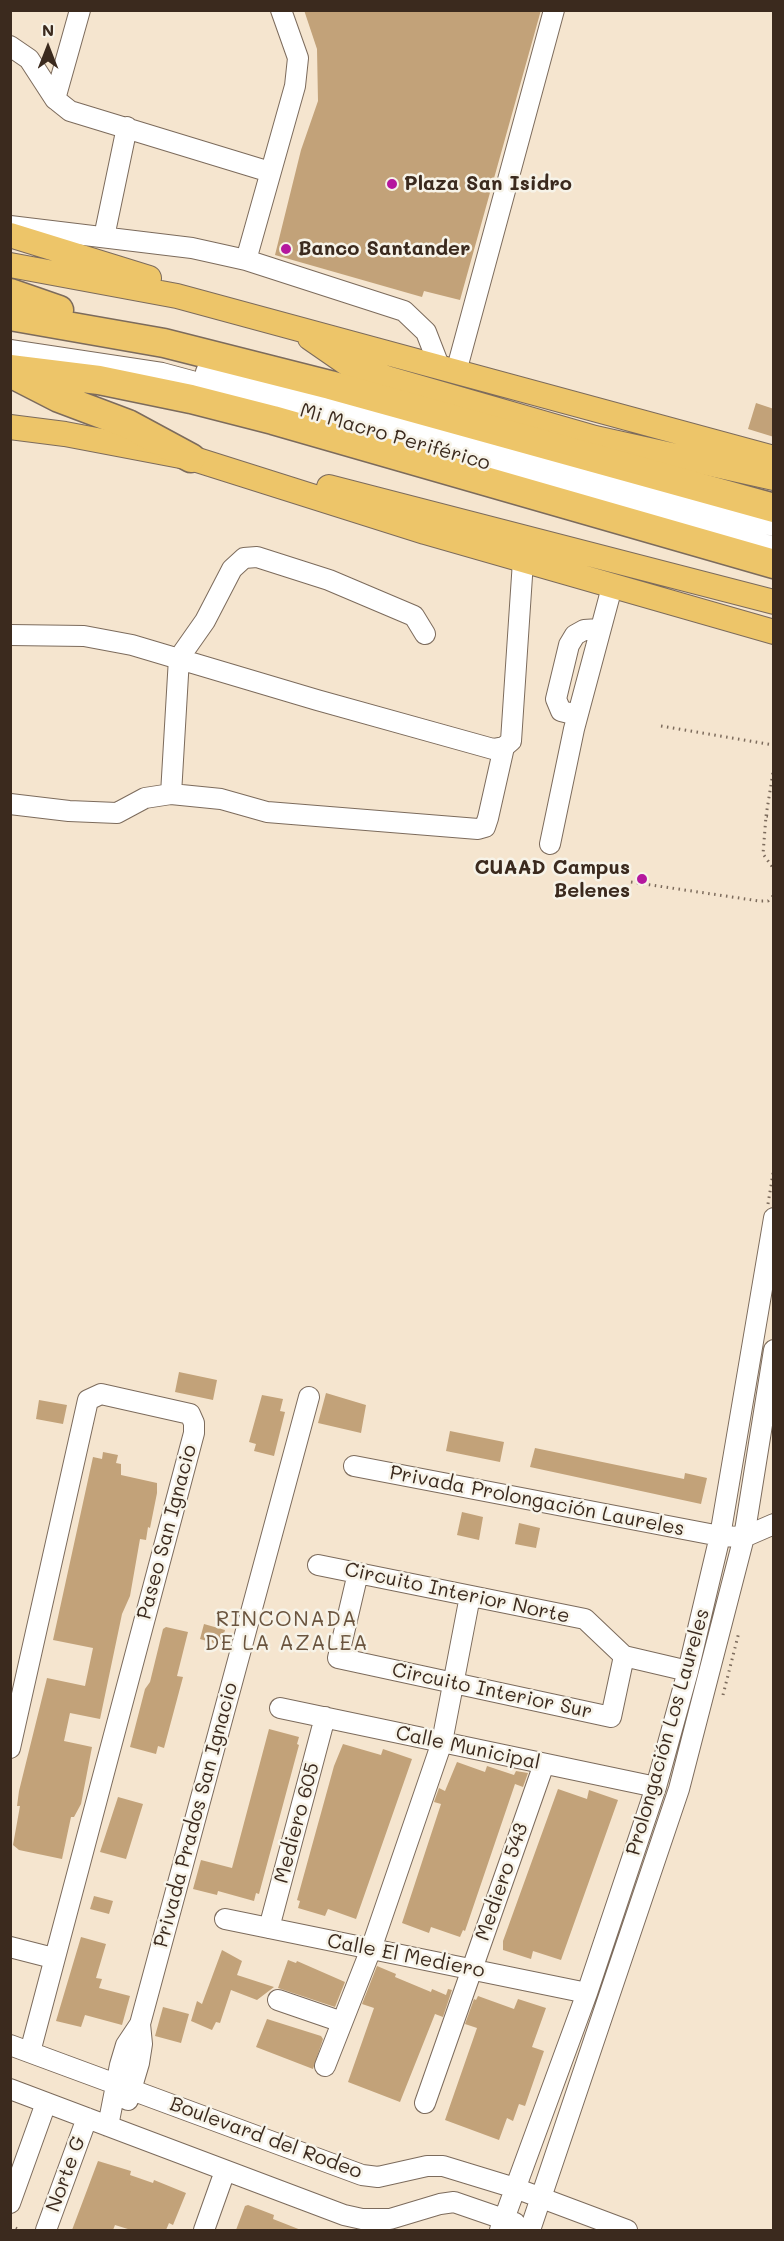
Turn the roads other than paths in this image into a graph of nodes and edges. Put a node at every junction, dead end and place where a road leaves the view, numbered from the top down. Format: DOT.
graph roads {
  1 [pos="80,10"];
  2 [pos="281,10"];
  3 [pos="554,10"];
  4 [pos="10,46"];
  5 [pos="55,99"];
  6 [pos="127,127"];
  7 [pos="270,172"];
  8 [pos="10,226"];
  9 [pos="10,235"];
  10 [pos="105,237"];
  11 [pos="246,260"];
  12 [pos="10,265"];
  13 [pos="10,293"];
  14 [pos="177,296"];
  15 [pos="10,316"];
  16 [pos="301,331"];
  17 [pos="10,337"];
  18 [pos="164,343"];
  19 [pos="10,350"];
  20 [pos="10,369"];
  21 [pos="448,370"];
  22 [pos="10,374"];
  23 [pos="10,427"];
  24 [pos="191,458"];
  25 [pos="774,458"];
  26 [pos="774,478"];
  27 [pos="267,482"];
  28 [pos="774,508"];
  29 [pos="774,526"];
  30 [pos="774,547"];
  31 [pos="523,561"];
  32 [pos="774,564"];
  33 [pos="612,587"];
  34 [pos="774,602"];
  35 [pos="774,632"];
  36 [pos="425,634"];
  37 [pos="10,635"];
  38 [pos="179,658"];
  39 [pos="504,747"];
  40 [pos="171,794"];
  41 [pos="10,804"];
  42 [pos="550,844"];
  43 [pos="770,1213"];
  44 [pos="774,1350"];
  45 [pos="309,1397"];
  46 [pos="767,1413"];
  47 [pos="774,1437"];
  48 [pos="354,1466"];
  49 [pos="774,1524"];
  50 [pos="720,1536"];
  51 [pos="744,1537"];
  52 [pos="318,1564"];
  53 [pos="358,1573"];
  54 [pos="470,1596"];
  55 [pos="624,1656"];
  56 [pos="688,1671"];
  57 [pos="453,1683"];
  58 [pos="280,1708"];
  59 [pos="325,1717"];
  60 [pos="442,1742"];
  61 [pos="10,1748"];
  62 [pos="544,1764"];
  63 [pos="656,1787"];
  64 [pos="225,1919"];
  65 [pos="269,1928"];
  66 [pos="10,1947"];
  67 [pos="371,1949"];
  68 [pos="53,1958"];
  69 [pos="472,1969"];
  70 [pos="587,1993"];
  71 [pos="278,2000"];
  72 [pos="342,2022"];
  73 [pos="10,2045"];
  74 [pos="30,2052"];
  75 [pos="325,2066"];
  76 [pos="124,2087"];
  77 [pos="10,2089"];
  78 [pos="46,2103"];
  79 [pos="425,2103"];
  80 [pos="87,2118"];
  81 [pos="113,2128"];
  82 [pos="225,2171"];
  83 [pos="514,2188"];
  84 [pos="540,2198"];
  85 [pos="10,2203"];
  86 [pos="502,2225"];
  87 [pos="46,2230"];
  88 [pos="204,2230"];
  89 [pos="532,2230"];
  90 [pos="627,2230"];
  1 -- 5 [label="street"];
  2 -- 7 [label="street"];
  3 -- 21 [label="street"];
  4 -- 5 [label="street"];
  5 -- 6 [label="street"];
  6 -- 7 [label="street"];
  6 -- 10 [label="street"];
  7 -- 11 [label="street"];
  8 -- 10 [label="street"];
  9 -- 14 [label="main road"];
  10 -- 11 [label="street"];
  11 -- 21 [label="street"];
  12 -- 14 [label="main road"];
  13 -- 18 [label="highway"];
  14 -- 16 [label="main road"];
  15 -- 18 [label="highway"];
  16 -- 21 [label="main road"];
  16 -- 26 [label="main road"];
  17 -- 29 [label="street, Mi Macro Periférico"];
  18 -- 28 [label="highway"];
  19 -- 30 [label="street, Mi Macro Periférico"];
  20 -- 32 [label="highway"];
  21 -- 25 [label="main road"];
  22 -- 24 [label="highway"];
  23 -- 24 [label="main road"];
  24 -- 27 [label="main road"];
  27 -- 31 [label="main road"];
  27 -- 34 [label="main road"];
  31 -- 33 [label="main road"];
  31 -- 39 [label="street"];
  33 -- 35 [label="main road"];
  33 -- 42 [label="street"];
  36 -- 38 [label="street"];
  37 -- 38 [label="street"];
  38 -- 39 [label="street"];
  38 -- 40 [label="street"];
  39 -- 40 [label="street"];
  40 -- 41 [label="street"];
  43 -- 50 [label="street, Prolongación Los Laureles"];
  44 -- 46 [label="street, Prolongación Los Laureles"];
  45 -- 76 [label="street, Privada Prados San Ignacio"];
  46 -- 47 [label="street"];
  46 -- 51 [label="street, Prolongación Los Laureles"];
  48 -- 50 [label="street, Privada Prolongación Laureles"];
  49 -- 51 [label="street"];
  50 -- 51 [label="street, Privada Prolongación Laureles"];
  50 -- 56 [label="street, Prolongación Los Laureles"];
  51 -- 84 [label="street, Prolongación Los Laureles"];
  52 -- 53 [label="street, Circuito Interior Norte"];
  53 -- 54 [label="street, Circuito Interior Norte"];
  53 -- 57 [label="street, Circuito Interior Sur"];
  54 -- 55 [label="street, Circuito Interior Norte"];
  54 -- 57 [label="street"];
  55 -- 56 [label="street"];
  55 -- 57 [label="street, Circuito Interior Sur"];
  56 -- 63 [label="street, Prolongación Los Laureles"];
  57 -- 60 [label="street"];
  58 -- 59 [label="street, Calle Municipal"];
  59 -- 60 [label="street, Calle Municipal"];
  59 -- 65 [label="street, Mediero 605"];
  60 -- 62 [label="street, Calle Municipal"];
  60 -- 67 [label="street"];
  61 -- 68 [label="street, Paseo San Ignacio"];
  62 -- 63 [label="street, Calle Municipal"];
  62 -- 69 [label="street, Mediero 543"];
  63 -- 70 [label="street, Prolongación Los Laureles"];
  64 -- 65 [label="street, Calle El Mediero"];
  65 -- 67 [label="street, Calle El Mediero"];
  66 -- 68 [label="street"];
  67 -- 69 [label="street, Calle El Mediero"];
  67 -- 72 [label="street"];
  68 -- 74 [label="street, Paseo San Ignacio"];
  69 -- 70 [label="street, Calle El Mediero"];
  69 -- 79 [label="street, Mediero 543"];
  70 -- 83 [label="street, Prolongación Los Laureles"];
  71 -- 72 [label="street"];
  72 -- 75 [label="street"];
  73 -- 74 [label="street, Boulevard del Rodeo"];
  74 -- 76 [label="street, Boulevard del Rodeo"];
  76 -- 81 [label="street, Privada Prados San Ignacio"];
  76 -- 83 [label="street, Boulevard del Rodeo"];
  77 -- 78 [label="street"];
  78 -- 80 [label="street"];
  78 -- 85 [label="street"];
  80 -- 81 [label="street"];
  80 -- 87 [label="street, Norte G"];
  81 -- 82 [label="street"];
  82 -- 86 [label="street"];
  82 -- 88 [label="street"];
  83 -- 84 [label="street, Boulevard del Rodeo"];
  83 -- 86 [label="street, Prolongación Los Laureles"];
  84 -- 89 [label="street, Prolongación Los Laureles"];
  84 -- 90 [label="street, Boulevard del Rodeo"];
  86 -- 89 [label="street"];
}
